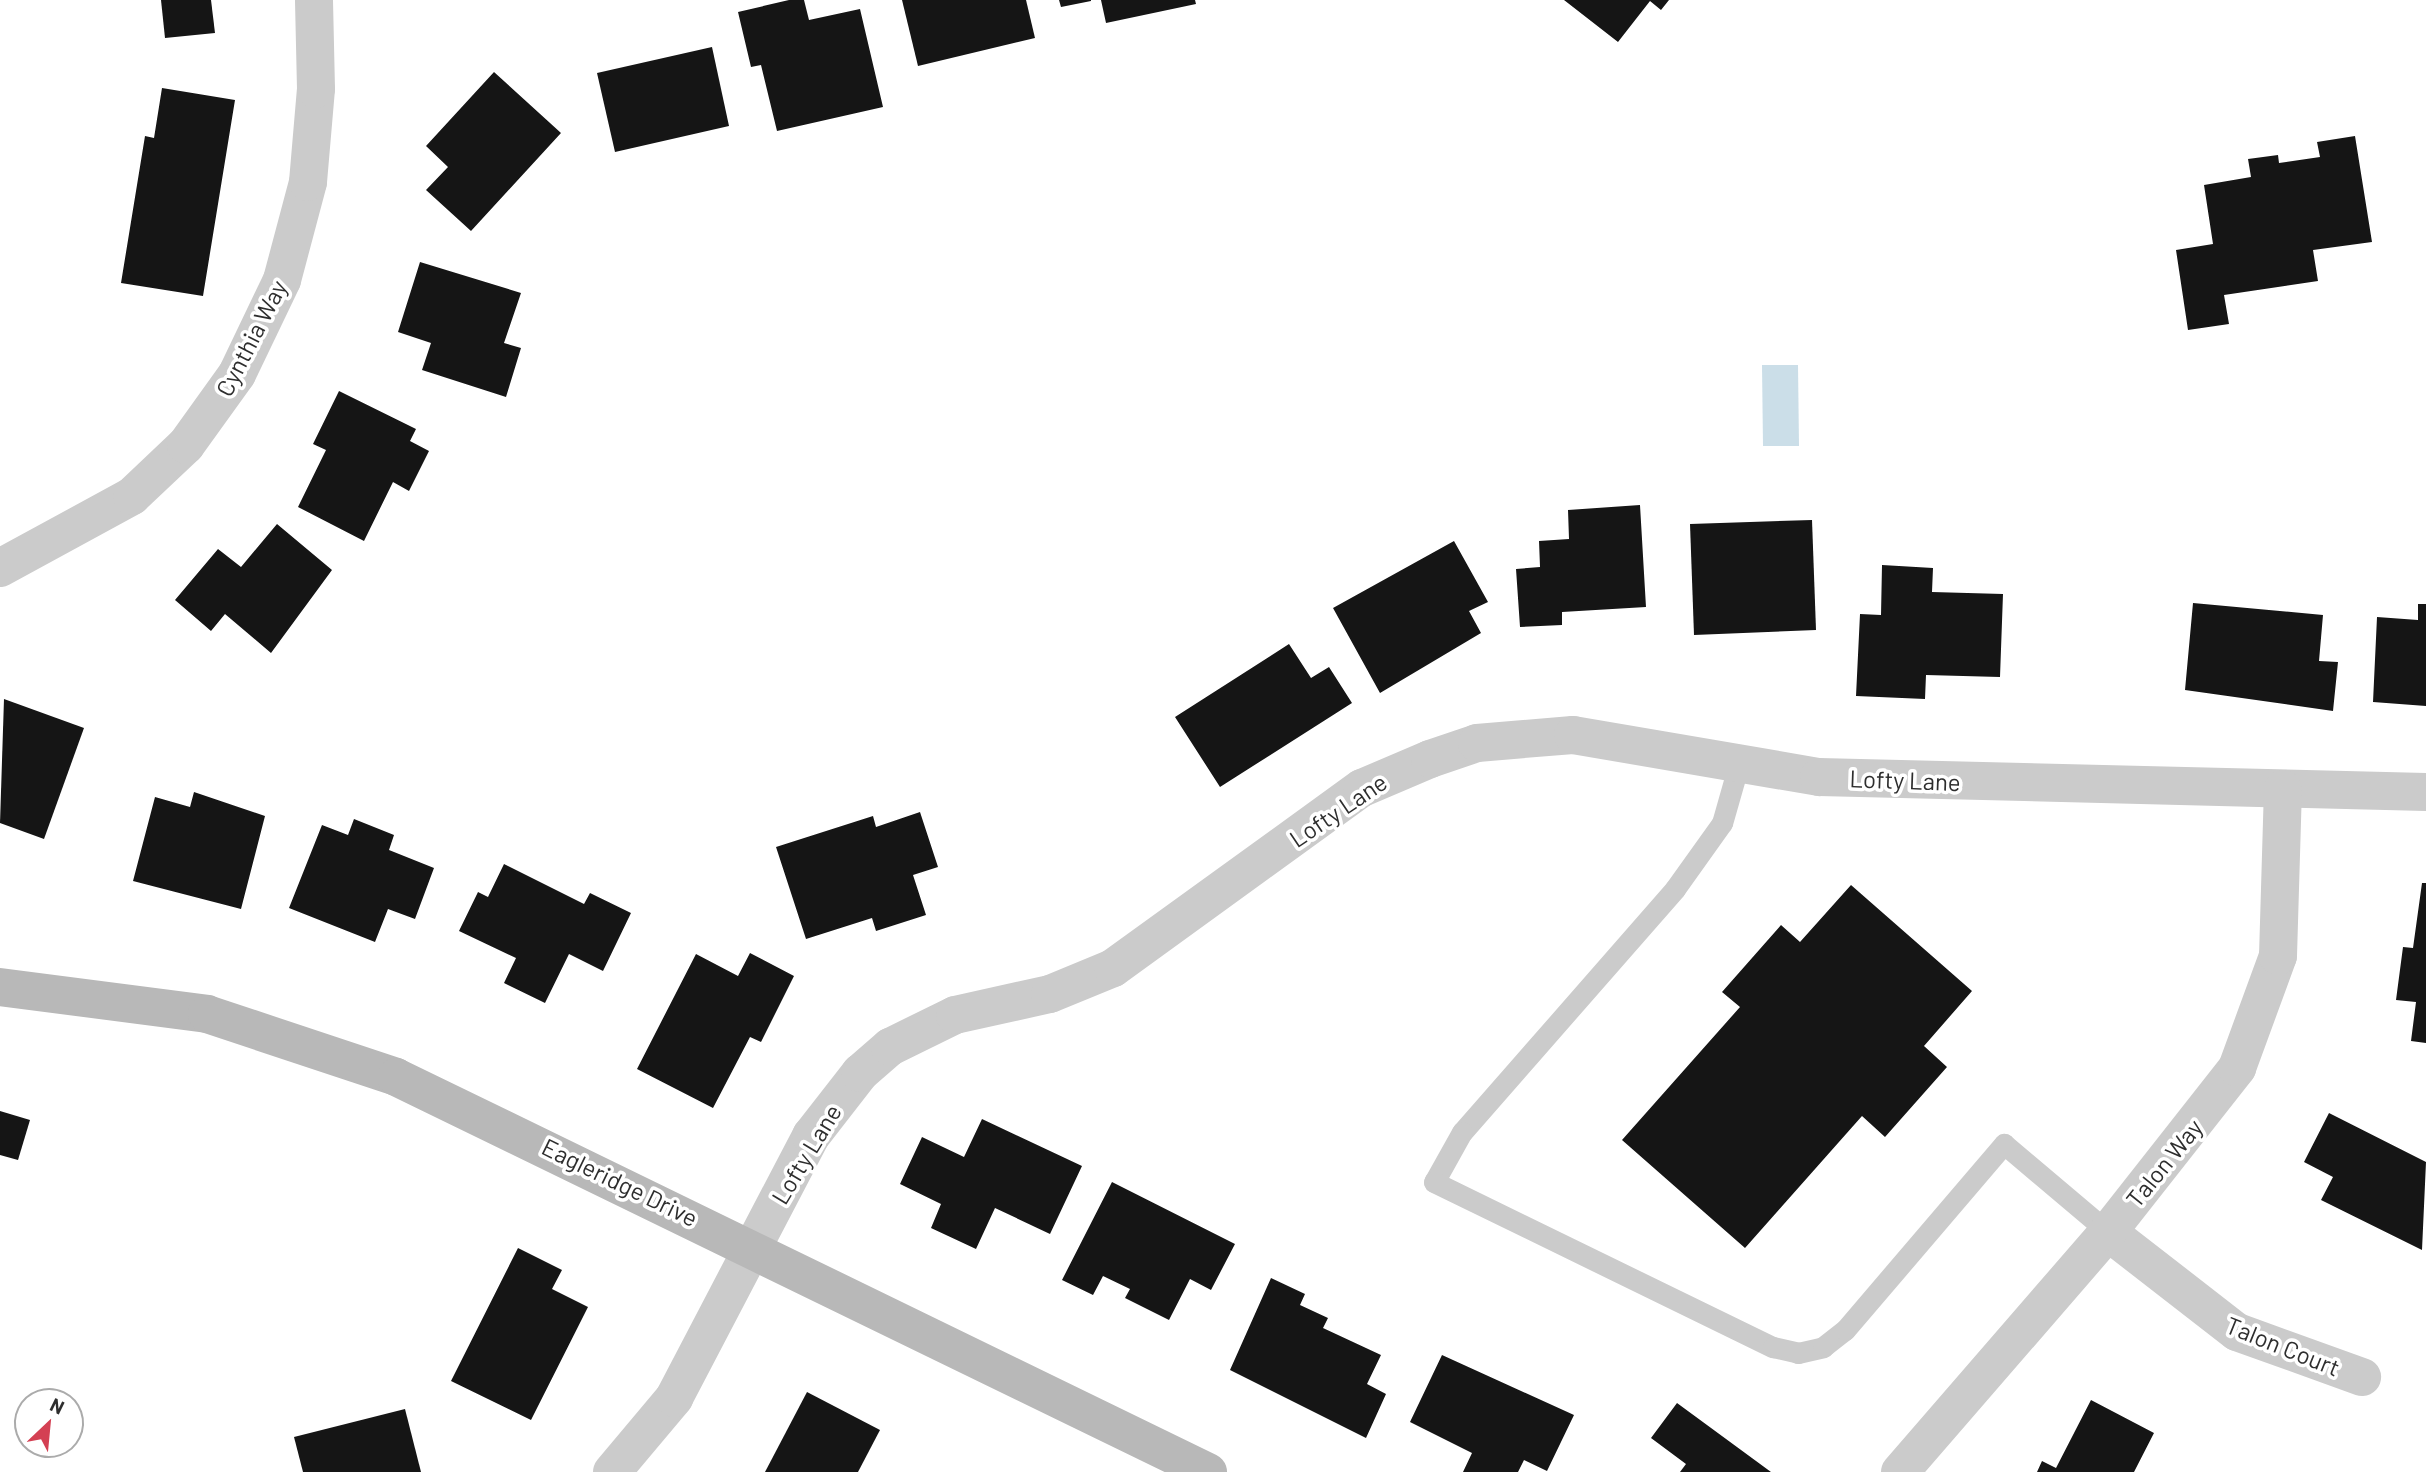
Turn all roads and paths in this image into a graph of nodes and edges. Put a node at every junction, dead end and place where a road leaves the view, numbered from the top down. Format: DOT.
graph roads {
  1 [pos="314,0"];
  2 [pos="322,0"];
  3 [pos="0,568"];
  4 [pos="1738,767"];
  5 [pos="2283,789"];
  6 [pos="2426,792"];
  7 [pos="0,987"];
  8 [pos="2108,1231"];
  9 [pos="754,1247"];
  10 [pos="2362,1377"];
  11 [pos="612,1472"];
  12 [pos="1208,1472"];
  13 [pos="1900,1472"];
  1 -- 2 [label="street"];
  1 -- 3 [label="street, Cynthia Way"];
  4 -- 5 [label="street, Lofty Lane"];
  4 -- 8 [label="lane"];
  4 -- 9 [label="street, Lofty Lane"];
  5 -- 6 [label="street, Lofty Lane"];
  5 -- 8 [label="street, Talon Way"];
  7 -- 9 [label="main road, Eagleridge Drive"];
  8 -- 10 [label="street, Talon Court"];
  8 -- 13 [label="street, Talon Way"];
  9 -- 11 [label="street, Lofty Lane"];
  9 -- 12 [label="main road, Eagleridge Drive"];
}
